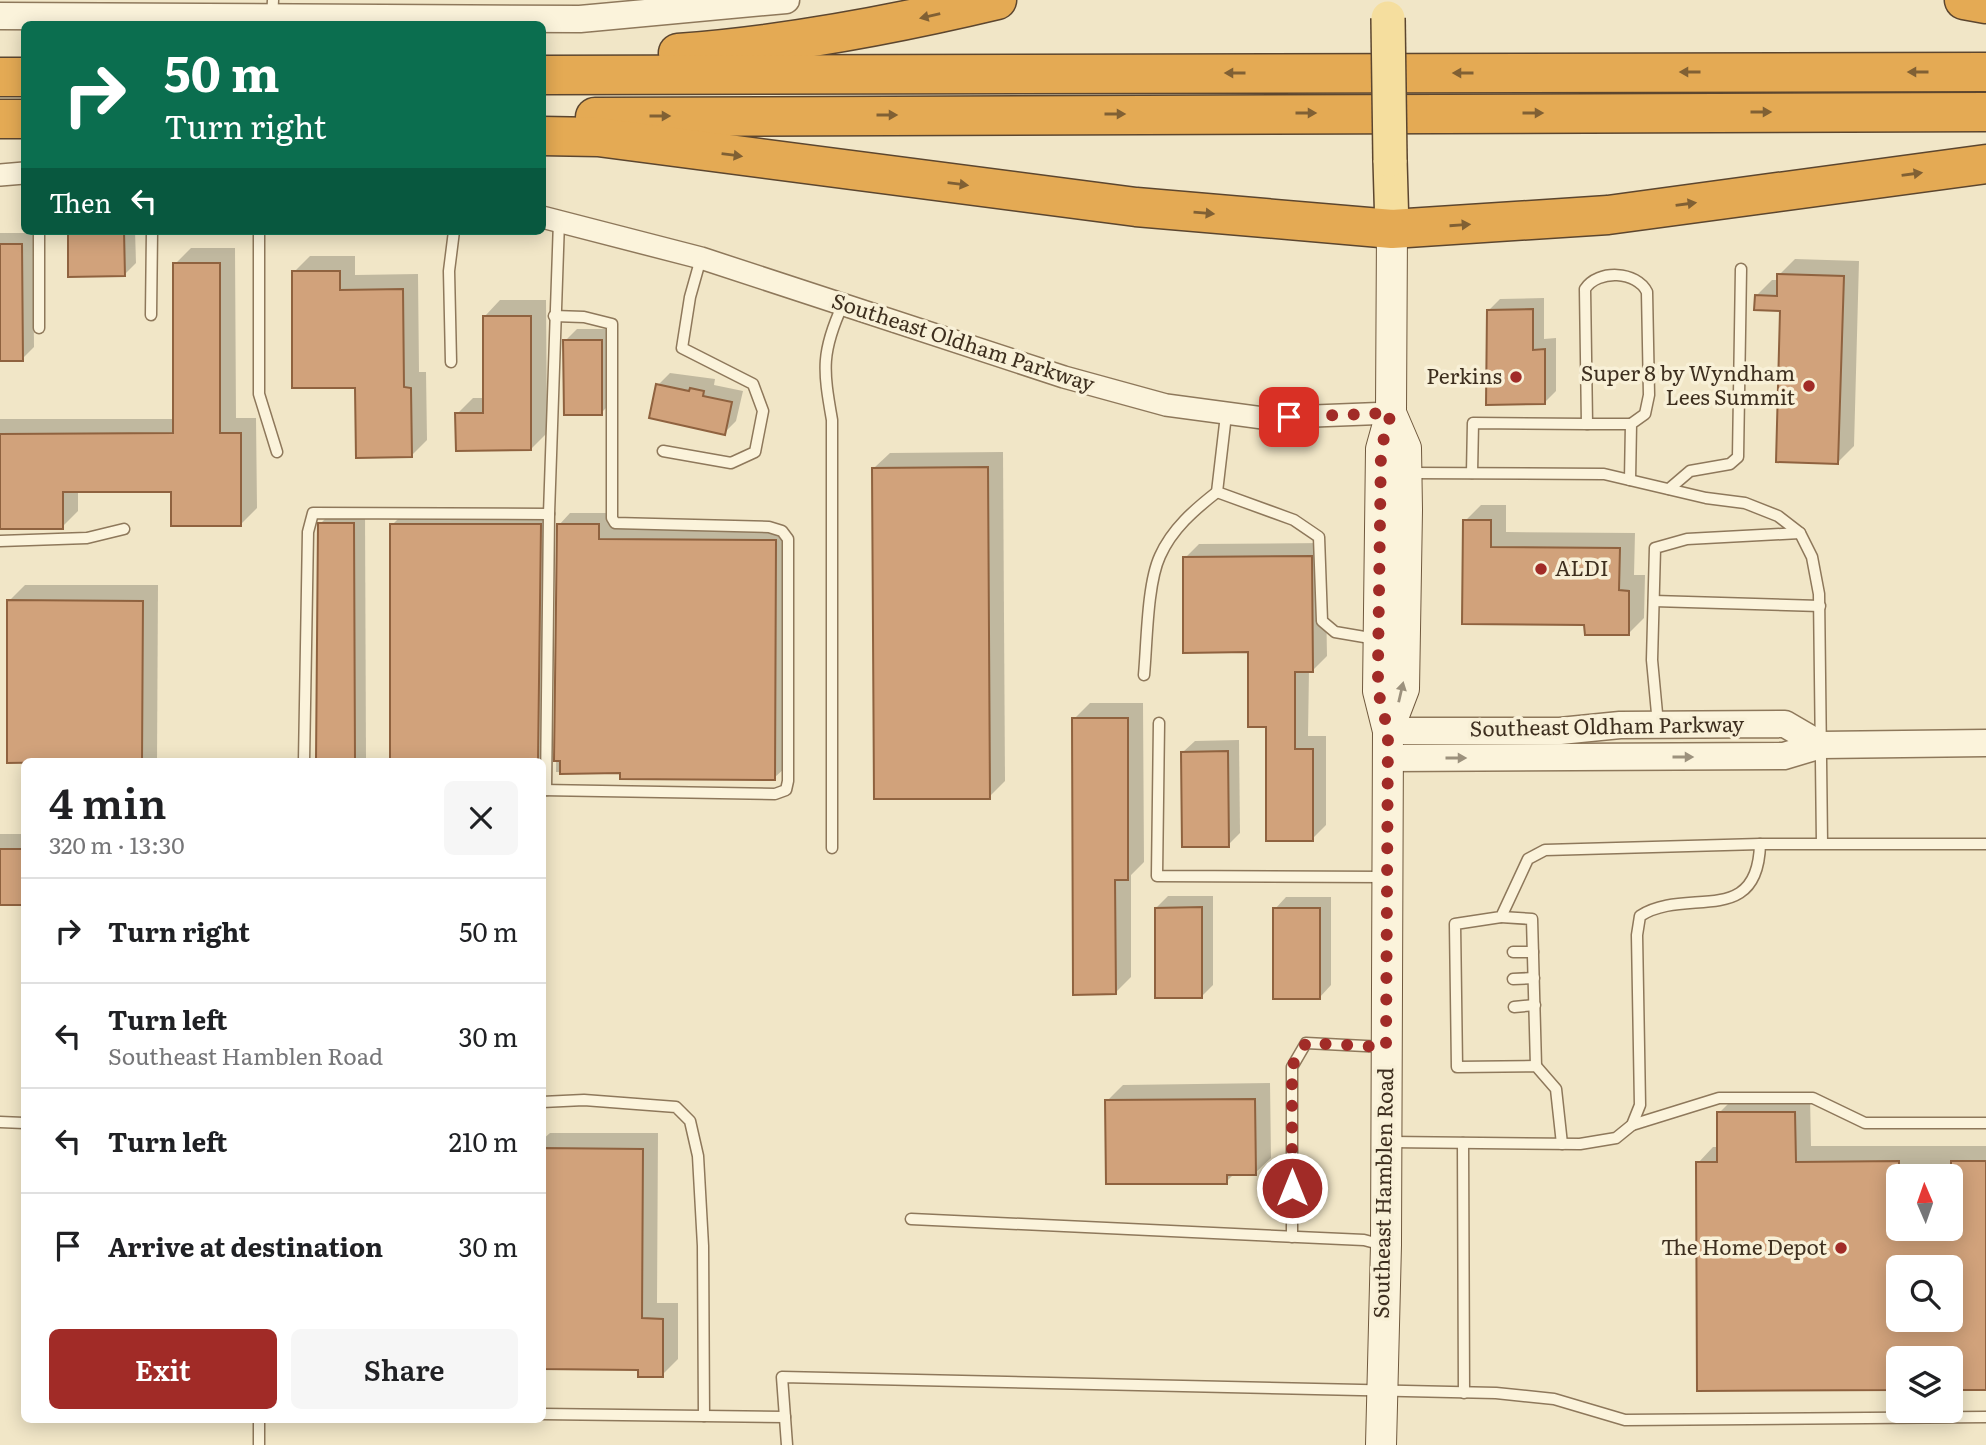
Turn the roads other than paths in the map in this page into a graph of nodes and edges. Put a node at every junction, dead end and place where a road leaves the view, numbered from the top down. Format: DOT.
graph roads {
  1 [pos="786,0"];
  2 [pos="997,0"];
  3 [pos="1964,0"];
  4 [pos="1986,4"];
  5 [pos="272,9"];
  6 [pos="1388,9"];
  7 [pos="14,11"];
  8 [pos="546,60"];
  9 [pos="1986,72"];
  10 [pos="546,75"];
  11 [pos="0,77"];
  12 [pos="21,77"];
  13 [pos="1986,112"];
  14 [pos="546,117"];
  15 [pos="0,119"];
  16 [pos="21,119"];
  17 [pos="546,136"];
  18 [pos="1986,164"];
  19 [pos="21,173"];
  20 [pos="0,175"];
  21 [pos="551,219"];
  22 [pos="1392,229"];
  23 [pos="39,235"];
  24 [pos="152,235"];
  25 [pos="259,235"];
  26 [pos="454,235"];
  27 [pos="701,258"];
  28 [pos="1741,269"];
  29 [pos="843,304"];
  30 [pos="151,315"];
  31 [pos="554,316"];
  32 [pos="39,328"];
  33 [pos="451,362"];
  34 [pos="1391,413"];
  35 [pos="1226,415"];
  36 [pos="1587,424"];
  37 [pos="1631,424"];
  38 [pos="663,451"];
  39 [pos="276,452"];
  40 [pos="1407,472"];
  41 [pos="1472,473"];
  42 [pos="1630,480"];
  43 [pos="1669,489"];
  44 [pos="1217,492"];
  45 [pos="549,514"];
  46 [pos="124,529"];
  47 [pos="1800,533"];
  48 [pos="0,541"];
  49 [pos="1654,600"];
  50 [pos="1819,606"];
  51 [pos="1378,639"];
  52 [pos="1144,675"];
  53 [pos="1159,723"];
  54 [pos="1658,724"];
  55 [pos="1986,743"];
  56 [pos="1388,745"];
  57 [pos="1821,745"];
  58 [pos="304,758"];
  59 [pos="545,758"];
  60 [pos="546,790"];
  61 [pos="1822,843"];
  62 [pos="1760,844"];
  63 [pos="1986,844"];
  64 [pos="832,848"];
  65 [pos="1386,877"];
  66 [pos="1501,917"];
  67 [pos="1513,952"];
  68 [pos="1533,952"];
  69 [pos="1534,978"];
  70 [pos="1513,979"];
  71 [pos="1535,1005"];
  72 [pos="1514,1007"];
  73 [pos="1386,1047"];
  74 [pos="1536,1066"];
  75 [pos="546,1102"];
  76 [pos="0,1122"];
  77 [pos="21,1123"];
  78 [pos="1986,1123"];
  79 [pos="1632,1125"];
  80 [pos="1386,1142"];
  81 [pos="1462,1143"];
  82 [pos="1562,1144"];
  83 [pos="911,1219"];
  84 [pos="1292,1237"];
  85 [pos="1386,1245"];
  86 [pos="1381,1392"];
  87 [pos="1464,1393"];
  88 [pos="546,1414"];
  89 [pos="704,1416"];
  90 [pos="1986,1417"];
  91 [pos="785,1418"];
  92 [pos="259,1423"];
  93 [pos="259,1445"];
  94 [pos="787,1445"];
  95 [pos="1381,1445"];
  1 -- 5 [label="street"];
  2 -- 8 [label="highway, one-way"];
  3 -- 4 [label="highway"];
  5 -- 7 [label="street"];
  6 -- 22 [label="main road, bridge"];
  9 -- 10 [label="highway, one-way"];
  11 -- 12 [label="highway"];
  14 -- 13 [label="highway, one-way"];
  15 -- 16 [label="highway"];
  17 -- 22 [label="highway, one-way"];
  22 -- 18 [label="highway, one-way"];
  19 -- 20 [label="street"];
  21 -- 27 [label="street, Southeast Oldham Parkway"];
  21 -- 31 [label="lane"];
  22 -- 34 [label="main road, Southeast Hamblen Road"];
  23 -- 32 [label="lane"];
  24 -- 30 [label="lane"];
  25 -- 39 [label="lane"];
  26 -- 33 [label="lane"];
  27 -- 29 [label="street, Southeast Oldham Parkway"];
  27 -- 38 [label="lane"];
  28 -- 43 [label="lane"];
  29 -- 35 [label="street, Southeast Oldham Parkway"];
  29 -- 64 [label="lane"];
  31 -- 45 [label="lane"];
  31 -- 60 [label="lane"];
  34 -- 35 [label="street, Southeast Oldham Parkway"];
  34 -- 40 [label="main road, Southeast Hamblen Road"];
  34 -- 51 [label="main road, Southeast Hamblen Road"];
  35 -- 44 [label="lane"];
  36 -- 37 [label="lane"];
  36 -- 37 [label="lane"];
  36 -- 41 [label="lane"];
  37 -- 42 [label="lane"];
  40 -- 41 [label="lane"];
  56 -- 40 [label="main road, Southeast Hamblen Road, one-way"];
  41 -- 42 [label="lane"];
  42 -- 43 [label="lane"];
  43 -- 47 [label="lane"];
  44 -- 51 [label="lane"];
  44 -- 52 [label="lane"];
  45 -- 58 [label="lane"];
  45 -- 59 [label="lane"];
  46 -- 48 [label="lane"];
  47 -- 49 [label="lane"];
  47 -- 50 [label="lane"];
  49 -- 50 [label="lane"];
  49 -- 54 [label="lane"];
  50 -- 57 [label="lane"];
  51 -- 56 [label="main road, Southeast Hamblen Road"];
  53 -- 65 [label="lane"];
  54 -- 56 [label="street, Southeast Oldham Parkway"];
  54 -- 57 [label="street, Southeast Oldham Parkway"];
  55 -- 57 [label="street, Southeast Oldham Parkway"];
  56 -- 57 [label="street, Southeast Oldham Parkway, one-way"];
  56 -- 65 [label="main road, Southeast Hamblen Road"];
  57 -- 61 [label="lane"];
  61 -- 62 [label="lane"];
  61 -- 63 [label="lane"];
  62 -- 66 [label="lane"];
  62 -- 79 [label="lane"];
  65 -- 73 [label="main road, Southeast Hamblen Road"];
  66 -- 68 [label="lane"];
  66 -- 74 [label="lane"];
  67 -- 68 [label="lane"];
  68 -- 69 [label="lane"];
  69 -- 70 [label="lane"];
  69 -- 71 [label="lane"];
  71 -- 72 [label="lane"];
  71 -- 74 [label="lane"];
  73 -- 80 [label="main road, Southeast Hamblen Road"];
  73 -- 84 [label="lane"];
  74 -- 82 [label="lane"];
  75 -- 89 [label="lane"];
  76 -- 77 [label="lane"];
  78 -- 79 [label="lane"];
  79 -- 82 [label="lane"];
  80 -- 81 [label="lane"];
  80 -- 85 [label="main road, Southeast Hamblen Road"];
  81 -- 82 [label="lane"];
  81 -- 87 [label="lane"];
  83 -- 84 [label="lane"];
  84 -- 85 [label="lane"];
  85 -- 86 [label="main road, Southeast Hamblen Road"];
  86 -- 87 [label="lane"];
  86 -- 91 [label="lane"];
  86 -- 95 [label="main road, Southeast Hamblen Road"];
  87 -- 90 [label="lane"];
  88 -- 89 [label="lane"];
  89 -- 91 [label="lane"];
  91 -- 94 [label="lane"];
  92 -- 93 [label="lane"];
}
